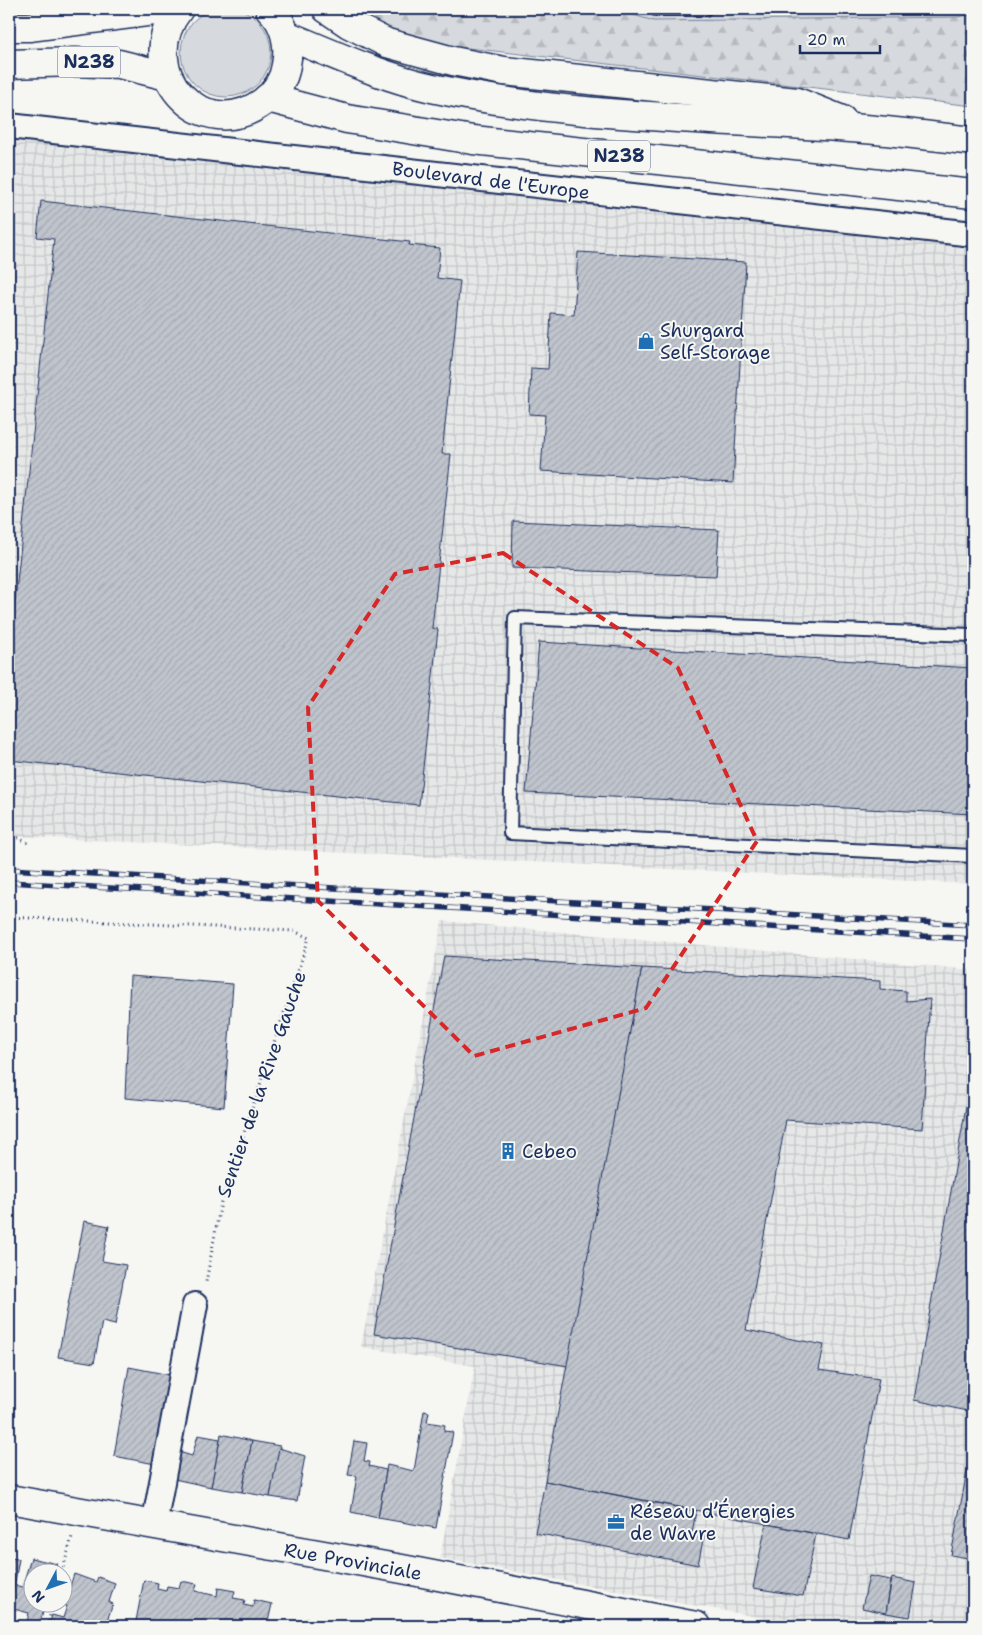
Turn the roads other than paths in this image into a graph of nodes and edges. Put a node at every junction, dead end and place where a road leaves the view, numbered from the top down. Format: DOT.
graph roads {
  1 [pos="170,9"];
  2 [pos="179,9"];
  3 [pos="270,9"];
  4 [pos="327,9"];
  5 [pos="656,9"];
  6 [pos="705,9"];
  7 [pos="9,27"];
  8 [pos="286,35"];
  9 [pos="9,64"];
  10 [pos="167,76"];
  11 [pos="268,98"];
  12 [pos="9,126"];
  13 [pos="864,129"];
  14 [pos="973,140"];
  15 [pos="973,194"];
  16 [pos="973,234"];
  17 [pos="973,635"];
  18 [pos="973,856"];
  19 [pos="196,1305"];
  20 [pos="9,1499"];
  21 [pos="154,1525"];
  22 [pos="696,1626"];
  1 -- 7 [label="main road, N238"];
  2 -- 10 [label="main road"];
  3 -- 8 [label="main road"];
  4 -- 13 [label="main road"];
  5 -- 6 [label="lane"];
  8 -- 11 [label="main road"];
  8 -- 13 [label="main road, N238"];
  9 -- 10 [label="main road, N238"];
  10 -- 11 [label="main road"];
  11 -- 15 [label="main road, Boulevard de l'Europe / N238"];
  12 -- 16 [label="street, Boulevard de l'Europe"];
  13 -- 14 [label="main road, N238"];
  17 -- 18 [label="lane"];
  19 -- 21 [label="street"];
  20 -- 21 [label="main road, Rue Provinciale"];
  21 -- 22 [label="main road, Rue Provinciale"];
}
